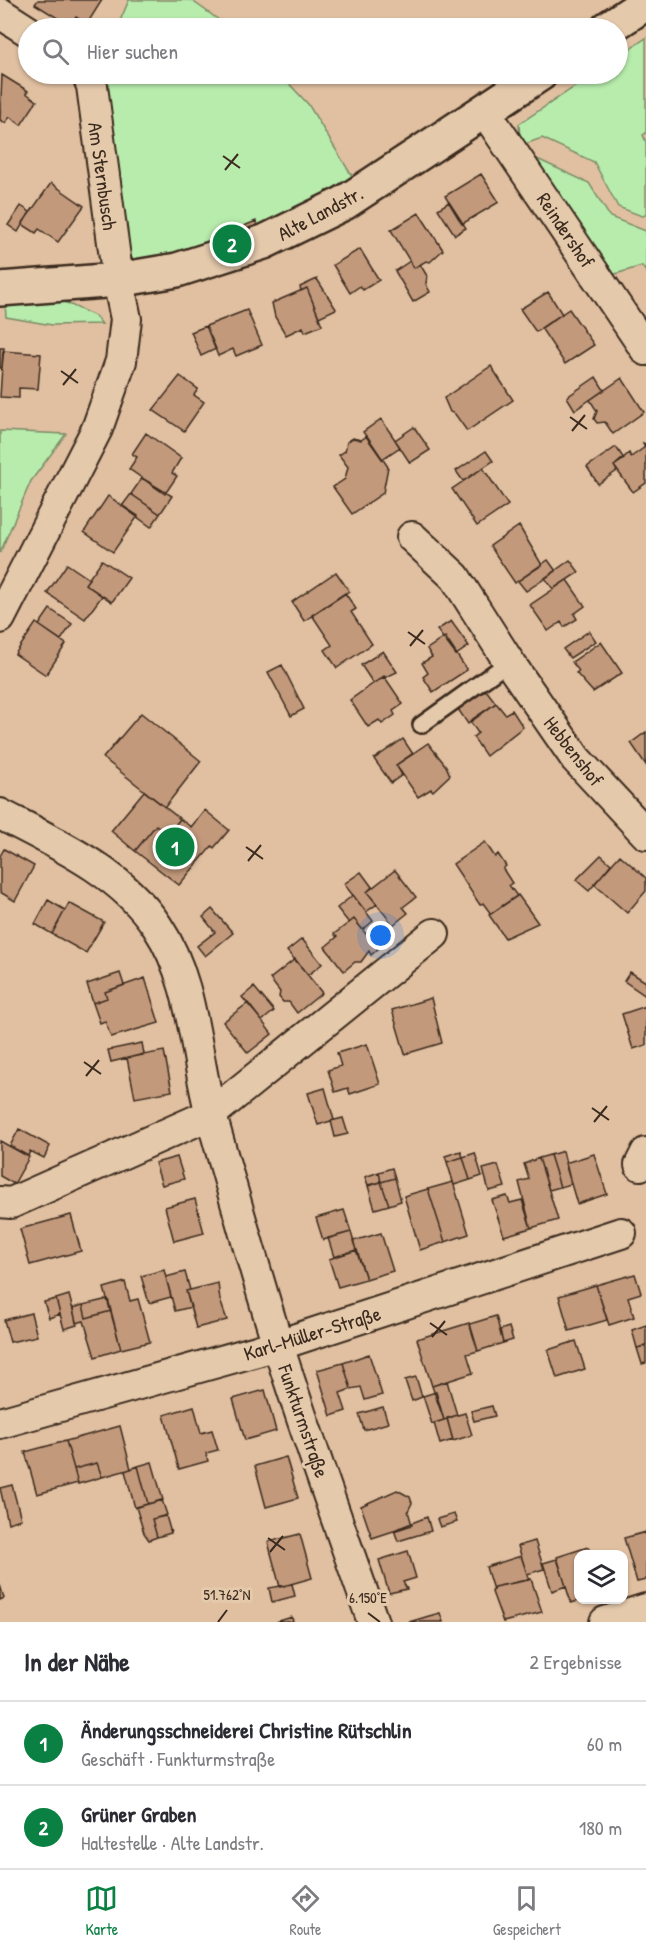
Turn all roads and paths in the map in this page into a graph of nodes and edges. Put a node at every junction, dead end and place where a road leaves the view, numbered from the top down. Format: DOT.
graph roads {
  1 [pos="646,3"];
  2 [pos="0,13"];
  3 [pos="623,18"];
  4 [pos="18,25"];
  5 [pos="91,84"];
  6 [pos="525,84"];
  7 [pos="484,111"];
  8 [pos="117,280"];
  9 [pos="0,289"];
  10 [pos="646,350"];
  11 [pos="412,537"];
  12 [pos="0,618"];
  13 [pos="509,662"];
  14 [pos="421,725"];
  15 [pos="0,814"];
  16 [pos="646,834"];
  17 [pos="434,934"];
  18 [pos="211,1114"];
  19 [pos="0,1202"];
  20 [pos="621,1233"];
  21 [pos="278,1345"];
  22 [pos="0,1423"];
  23 [pos="646,1609"];
  24 [pos="373,1622"];
  25 [pos="605,1622"];
  1 -- 3 [label="street"];
  2 -- 4 [label="street"];
  5 -- 8 [label="street, Am Sternbusch"];
  6 -- 7 [label="street, Alte Landstr."];
  7 -- 8 [label="street, Alte Landstr."];
  7 -- 10 [label="street, Reindershof"];
  8 -- 9 [label="street, Alte Landstr."];
  8 -- 12 [label="street, Am Sternbusch"];
  11 -- 13 [label="street, Hebbenshof"];
  13 -- 14 [label="lane"];
  13 -- 16 [label="street, Hebbenshof"];
  15 -- 18 [label="street, Funkturmstraße"];
  17 -- 18 [label="street"];
  18 -- 19 [label="street"];
  18 -- 21 [label="street, Funkturmstraße"];
  20 -- 21 [label="street, Karl-Müller-Straße"];
  21 -- 22 [label="street, Karl-Müller-Straße"];
  21 -- 24 [label="street, Funkturmstraße"];
  23 -- 25 [label="street"];
}
